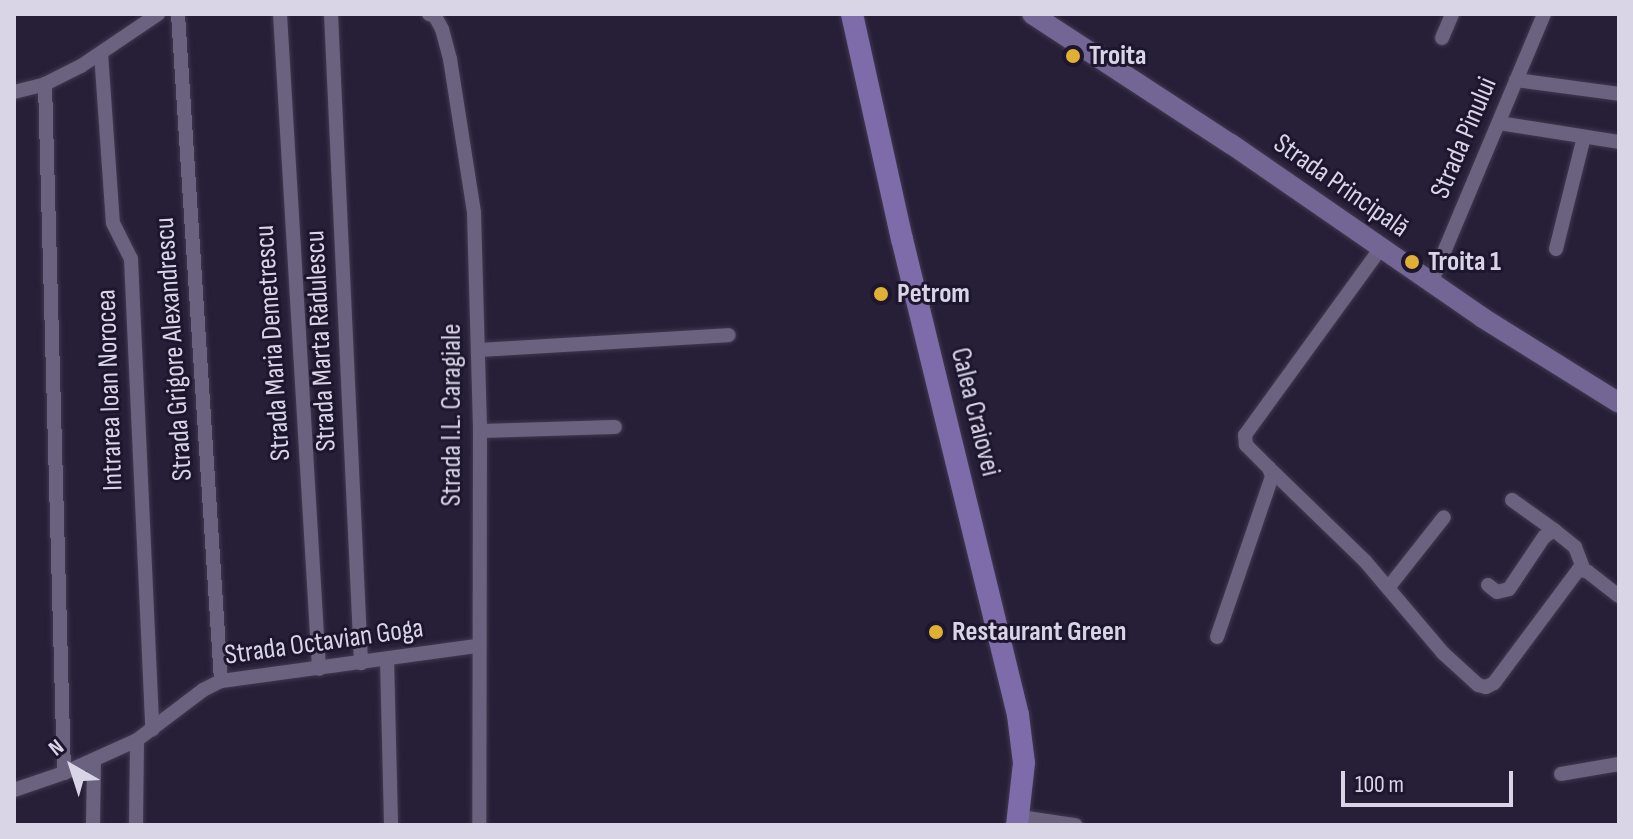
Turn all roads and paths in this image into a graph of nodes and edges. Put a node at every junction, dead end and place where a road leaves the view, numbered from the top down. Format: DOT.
graph roads {
  1 [pos="158,14"];
  2 [pos="178,14"];
  3 [pos="280,14"];
  4 [pos="429,14"];
  5 [pos="852,14"];
  6 [pos="1032,14"];
  7 [pos="1452,14"];
  8 [pos="1544,14"];
  9 [pos="331,16"];
  10 [pos="1442,38"];
  11 [pos="101,53"];
  12 [pos="1516,80"];
  13 [pos="45,84"];
  14 [pos="14,92"];
  15 [pos="1619,94"];
  16 [pos="1499,123"];
  17 [pos="1584,137"];
  18 [pos="1619,142"];
  19 [pos="1381,248"];
  20 [pos="1556,249"];
  21 [pos="1431,283"];
  22 [pos="729,335"];
  23 [pos="478,350"];
  24 [pos="1619,403"];
  25 [pos="615,427"];
  26 [pos="480,431"];
  27 [pos="1269,468"];
  28 [pos="1512,500"];
  29 [pos="1444,517"];
  30 [pos="1554,530"];
  31 [pos="1584,570"];
  32 [pos="1488,585"];
  33 [pos="1388,588"];
  34 [pos="1619,596"];
  35 [pos="1217,637"];
  36 [pos="477,646"];
  37 [pos="387,659"];
  38 [pos="361,663"];
  39 [pos="319,669"];
  40 [pos="221,681"];
  41 [pos="152,730"];
  42 [pos="137,740"];
  43 [pos="94,760"];
  44 [pos="1619,764"];
  45 [pos="64,773"];
  46 [pos="1561,774"];
  47 [pos="14,790"];
  48 [pos="1018,821"];
  49 [pos="93,825"];
  50 [pos="136,825"];
  51 [pos="391,825"];
  52 [pos="479,825"];
  53 [pos="1075,825"];
  1 -- 11 [label="street"];
  2 -- 40 [label="street, Strada Grigore Alexandrescu"];
  3 -- 39 [label="street, Strada Maria Demetrescu"];
  4 -- 23 [label="street, Strada I.L. Caragiale"];
  5 -- 48 [label="main road, Calea Craiovei"];
  6 -- 19 [label="main road, Strada Principală"];
  7 -- 10 [label="street"];
  8 -- 12 [label="street, Strada Pinului"];
  9 -- 38 [label="street, Strada Marta Rădulescu"];
  11 -- 13 [label="street"];
  11 -- 41 [label="street, Intrarea Ioan Norocea"];
  12 -- 15 [label="street"];
  12 -- 16 [label="street, Strada Pinului"];
  13 -- 14 [label="street"];
  13 -- 45 [label="street"];
  16 -- 17 [label="street"];
  16 -- 21 [label="street, Strada Pinului"];
  17 -- 18 [label="street"];
  17 -- 20 [label="street"];
  19 -- 21 [label="main road, Strada Principală"];
  19 -- 27 [label="street"];
  21 -- 24 [label="main road, Strada Principală"];
  22 -- 23 [label="street"];
  23 -- 26 [label="street, Strada I.L. Caragiale"];
  25 -- 26 [label="street"];
  26 -- 36 [label="street, Strada I.L. Caragiale"];
  27 -- 33 [label="street"];
  27 -- 35 [label="street"];
  28 -- 30 [label="street"];
  29 -- 33 [label="street"];
  30 -- 31 [label="street"];
  30 -- 32 [label="street"];
  31 -- 33 [label="street"];
  31 -- 34 [label="street"];
  36 -- 37 [label="street, Strada Octavian Goga"];
  36 -- 52 [label="street, Strada I.L. Caragiale"];
  37 -- 38 [label="street, Strada Octavian Goga"];
  37 -- 51 [label="street"];
  38 -- 39 [label="street, Strada Octavian Goga"];
  39 -- 40 [label="street, Strada Octavian Goga"];
  40 -- 41 [label="street, Strada Octavian Goga"];
  41 -- 42 [label="street, Strada Octavian Goga"];
  42 -- 43 [label="street, Strada Octavian Goga"];
  42 -- 50 [label="street"];
  43 -- 45 [label="street, Strada Octavian Goga"];
  43 -- 49 [label="street"];
  44 -- 46 [label="street"];
  45 -- 47 [label="street, Strada Octavian Goga"];
  48 -- 53 [label="street"];
}
